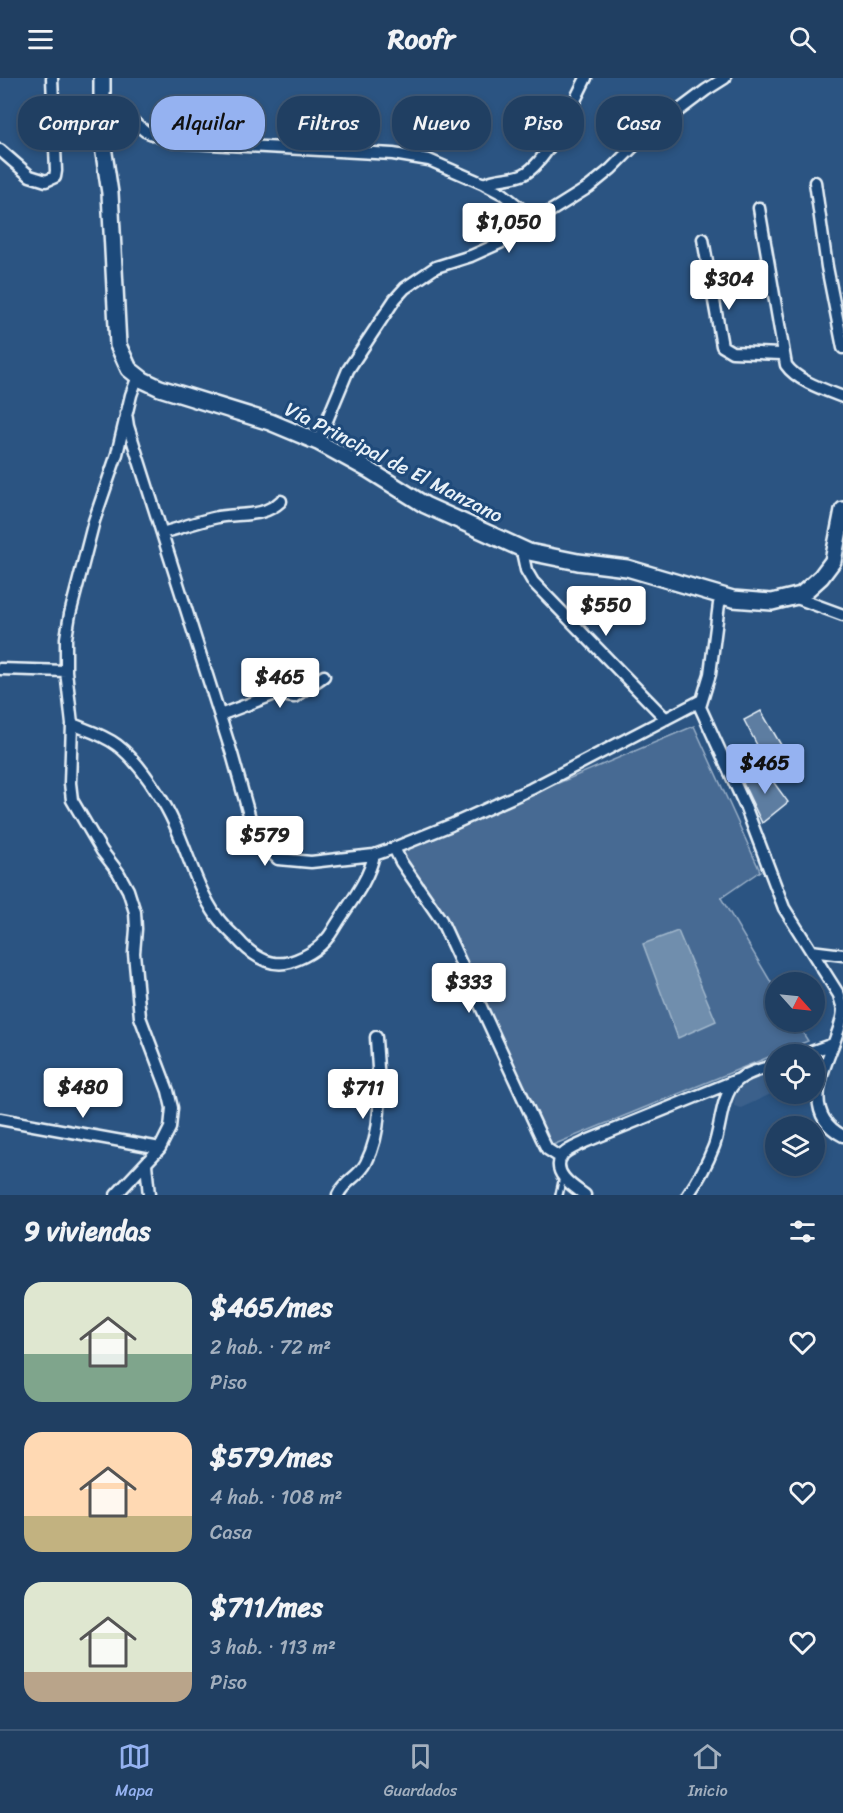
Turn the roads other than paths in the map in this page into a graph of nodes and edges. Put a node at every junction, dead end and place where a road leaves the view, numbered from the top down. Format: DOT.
graph roads {
  1 [pos="52,78"];
  2 [pos="102,78"];
  3 [pos="586,78"];
  4 [pos="725,78"];
  5 [pos="102,96"];
  6 [pos="139,125"];
  7 [pos="0,150"];
  8 [pos="104,150"];
  9 [pos="815,182"];
  10 [pos="484,183"];
  11 [pos="759,208"];
  12 [pos="535,220"];
  13 [pos="703,239"];
  14 [pos="843,348"];
  15 [pos="782,354"];
  16 [pos="138,376"];
  17 [pos="843,397"];
  18 [pos="126,412"];
  19 [pos="318,442"];
  20 [pos="281,501"];
  21 [pos="843,510"];
  22 [pos="162,533"];
  23 [pos="529,552"];
  24 [pos="794,597"];
  25 [pos="733,599"];
  26 [pos="843,615"];
  27 [pos="0,669"];
  28 [pos="66,670"];
  29 [pos="324,676"];
  30 [pos="702,700"];
  31 [pos="220,715"];
  32 [pos="666,719"];
  33 [pos="72,724"];
  34 [pos="394,848"];
  35 [pos="374,855"];
  36 [pos="811,951"];
  37 [pos="843,955"];
  38 [pos="376,1038"];
  39 [pos="833,1044"];
  40 [pos="825,1047"];
  41 [pos="765,1069"];
  42 [pos="737,1080"];
  43 [pos="0,1119"];
  44 [pos="843,1136"];
  45 [pos="160,1148"];
  46 [pos="561,1158"];
  47 [pos="146,1164"];
  48 [pos="563,1177"];
  49 [pos="116,1195"];
  50 [pos="149,1195"];
  51 [pos="338,1195"];
  52 [pos="559,1195"];
  53 [pos="585,1195"];
  54 [pos="688,1195"];
  1 -- 7 [label="street"];
  2 -- 5 [label="main road, Vía Principal de El Manzano"];
  3 -- 10 [label="street"];
  4 -- 12 [label="street"];
  6 -- 10 [label="street"];
  8 -- 16 [label="main road, Vía Principal de El Manzano"];
  9 -- 14 [label="street"];
  10 -- 12 [label="street"];
  11 -- 15 [label="street"];
  12 -- 19 [label="street"];
  13 -- 15 [label="street"];
  15 -- 17 [label="street"];
  16 -- 18 [label="street"];
  16 -- 19 [label="main road, Vía Principal de El Manzano"];
  18 -- 22 [label="street"];
  18 -- 28 [label="street"];
  19 -- 23 [label="main road, Vía Principal de El Manzano"];
  20 -- 22 [label="street"];
  21 -- 24 [label="main road, Vía Principal de El Manzano"];
  22 -- 31 [label="street"];
  23 -- 25 [label="main road, Vía Principal de El Manzano"];
  23 -- 32 [label="street"];
  24 -- 25 [label="main road, Vía Principal de El Manzano"];
  24 -- 26 [label="street"];
  25 -- 30 [label="street"];
  27 -- 28 [label="street"];
  28 -- 33 [label="street"];
  29 -- 31 [label="street"];
  30 -- 32 [label="street"];
  30 -- 36 [label="street"];
  31 -- 35 [label="street"];
  32 -- 34 [label="street"];
  33 -- 35 [label="street"];
  33 -- 45 [label="street"];
  34 -- 35 [label="street"];
  34 -- 46 [label="street"];
  36 -- 37 [label="street"];
  36 -- 39 [label="street"];
  38 -- 51 [label="street"];
  39 -- 40 [label="street"];
  39 -- 44 [label="street"];
  41 -- 42 [label="street"];
  42 -- 46 [label="street"];
  42 -- 54 [label="street"];
  43 -- 45 [label="street"];
  45 -- 47 [label="street"];
  46 -- 48 [label="street"];
  47 -- 49 [label="street"];
  47 -- 50 [label="street"];
  48 -- 52 [label="lane"];
  48 -- 53 [label="street"];
}
